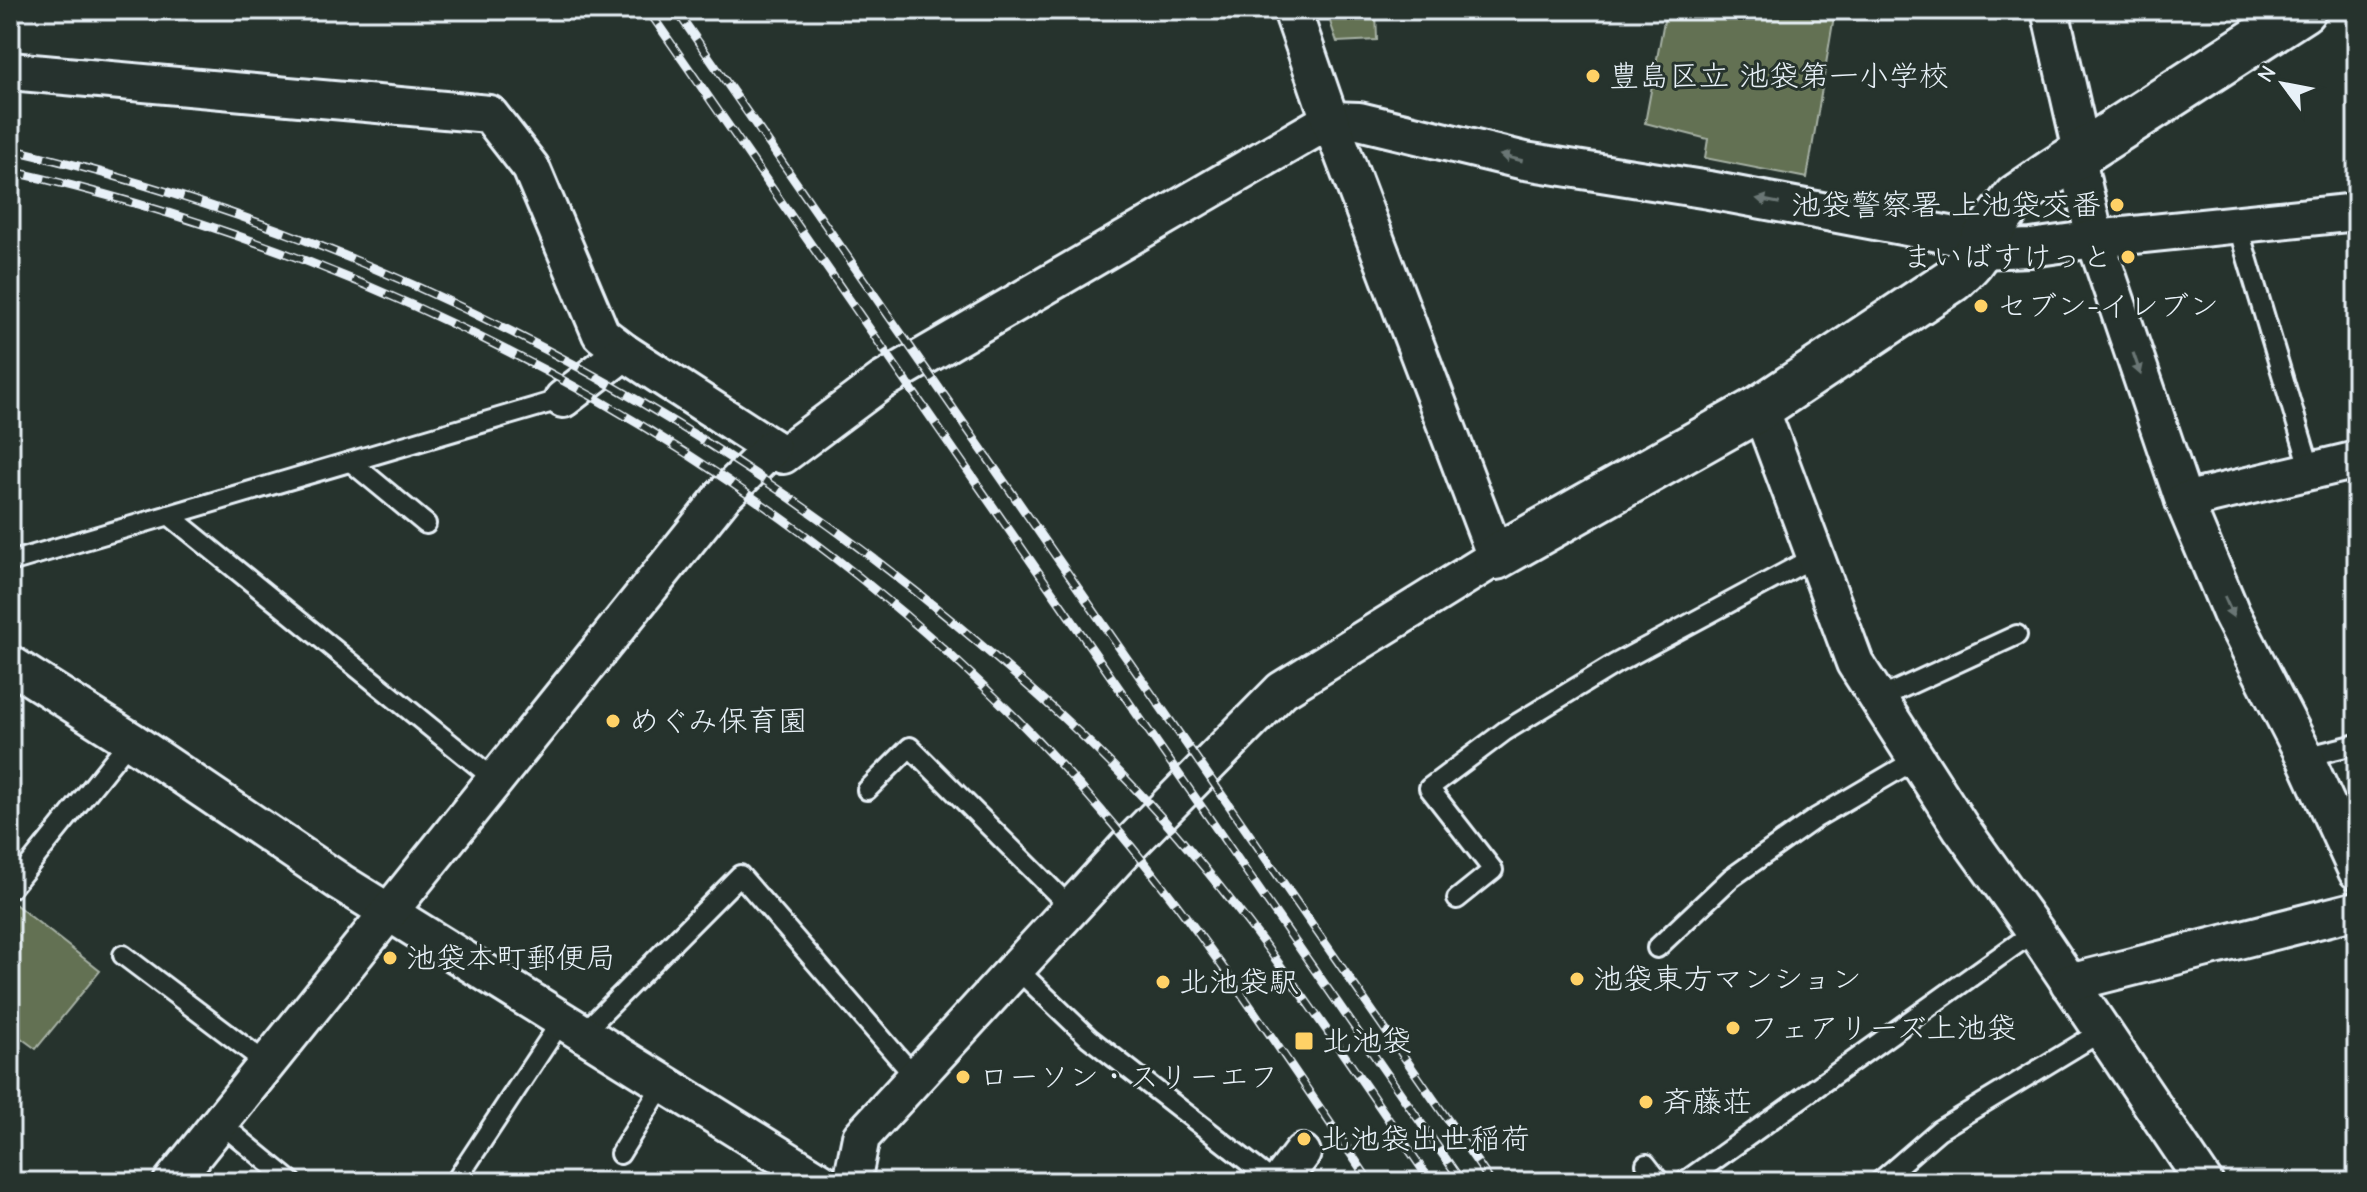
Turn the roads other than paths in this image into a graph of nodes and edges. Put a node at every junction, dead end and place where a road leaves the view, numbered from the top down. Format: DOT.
graph roads {
  1 [pos="1292,10"];
  2 [pos="2050,10"];
  3 [pos="2303,10"];
  4 [pos="10,71"];
  5 [pos="1330,120"];
  6 [pos="2079,153"];
  7 [pos="2357,212"];
  8 [pos="2237,224"];
  9 [pos="2095,239"];
  10 [pos="1981,245"];
  11 [pos="624,352"];
  12 [pos="563,399"];
  13 [pos="1760,408"];
  14 [pos="772,448"];
  15 [pos="2357,460"];
  16 [pos="351,462"];
  17 [pos="2311,471"];
  18 [pos="2184,501"];
  19 [pos="169,515"];
  20 [pos="426,524"];
  21 [pos="1816,556"];
  22 [pos="1496,557"];
  23 [pos="10,562"];
  24 [pos="2017,635"];
  25 [pos="10,664"];
  26 [pos="1878,699"];
  27 [pos="130,740"];
  28 [pos="2357,744"];
  29 [pos="2305,757"];
  30 [pos="1915,760"];
  31 [pos="494,779"];
  32 [pos="867,790"];
  33 [pos="2357,871"];
  34 [pos="10,889"];
  35 [pos="1457,899"];
  36 [pos="1072,909"];
  37 [pos="2357,910"];
  38 [pos="387,912"];
  39 [pos="2035,931"];
  40 [pos="1657,948"];
  41 [pos="123,955"];
  42 [pos="1017,969"];
  43 [pos="2069,983"];
  44 [pos="572,1027"];
  45 [pos="2102,1031"];
  46 [pos="266,1063"];
  47 [pos="916,1078"];
  48 [pos="663,1084"];
  49 [pos="219,1122"];
  50 [pos="1302,1153"];
  51 [pos="620,1154"];
  52 [pos="1646,1164"];
  53 [pos="172,1182"];
  54 [pos="292,1182"];
  55 [pos="455,1182"];
  56 [pos="822,1182"];
  57 [pos="852,1182"];
  58 [pos="1274,1182"];
  59 [pos="1280,1182"];
  60 [pos="1660,1182"];
  61 [pos="1684,1182"];
  62 [pos="1879,1182"];
  63 [pos="2204,1182"];
  1 -- 5 [label="street"];
  2 -- 6 [label="street"];
  3 -- 6 [label="street"];
  4 -- 11 [label="street"];
  10 -- 5 [label="street, one-way"];
  5 -- 14 [label="street"];
  5 -- 22 [label="street"];
  6 -- 9 [label="street"];
  6 -- 10 [label="street"];
  7 -- 8 [label="street"];
  8 -- 9 [label="street"];
  8 -- 17 [label="lane"];
  9 -- 10 [label="street"];
  9 -- 18 [label="street, one-way"];
  10 -- 13 [label="street"];
  11 -- 12 [label="street"];
  11 -- 14 [label="street"];
  12 -- 16 [label="lane"];
  13 -- 21 [label="street"];
  13 -- 22 [label="street"];
  14 -- 31 [label="street"];
  15 -- 17 [label="street"];
  16 -- 19 [label="lane"];
  16 -- 20 [label="lane"];
  17 -- 18 [label="street"];
  18 -- 29 [label="street, one-way"];
  19 -- 23 [label="lane"];
  19 -- 31 [label="lane"];
  21 -- 26 [label="street"];
  21 -- 35 [label="lane"];
  22 -- 36 [label="street"];
  24 -- 26 [label="lane"];
  25 -- 27 [label="street"];
  26 -- 30 [label="street"];
  27 -- 34 [label="lane"];
  27 -- 38 [label="street"];
  28 -- 29 [label="lane"];
  29 -- 33 [label="street"];
  30 -- 39 [label="street"];
  30 -- 40 [label="lane"];
  31 -- 38 [label="street"];
  32 -- 36 [label="lane"];
  36 -- 42 [label="street"];
  37 -- 43 [label="street"];
  38 -- 44 [label="street"];
  38 -- 46 [label="street"];
  39 -- 43 [label="street"];
  39 -- 61 [label="lane"];
  41 -- 46 [label="lane"];
  42 -- 47 [label="street"];
  42 -- 58 [label="lane"];
  43 -- 45 [label="street"];
  44 -- 47 [label="lane"];
  44 -- 48 [label="street"];
  44 -- 55 [label="lane"];
  45 -- 62 [label="lane"];
  45 -- 63 [label="street"];
  46 -- 49 [label="street"];
  47 -- 57 [label="street"];
  48 -- 51 [label="lane"];
  48 -- 56 [label="street"];
  49 -- 53 [label="street"];
  49 -- 54 [label="lane"];
  50 -- 59 [label="street"];
  52 -- 60 [label="lane"];
}
